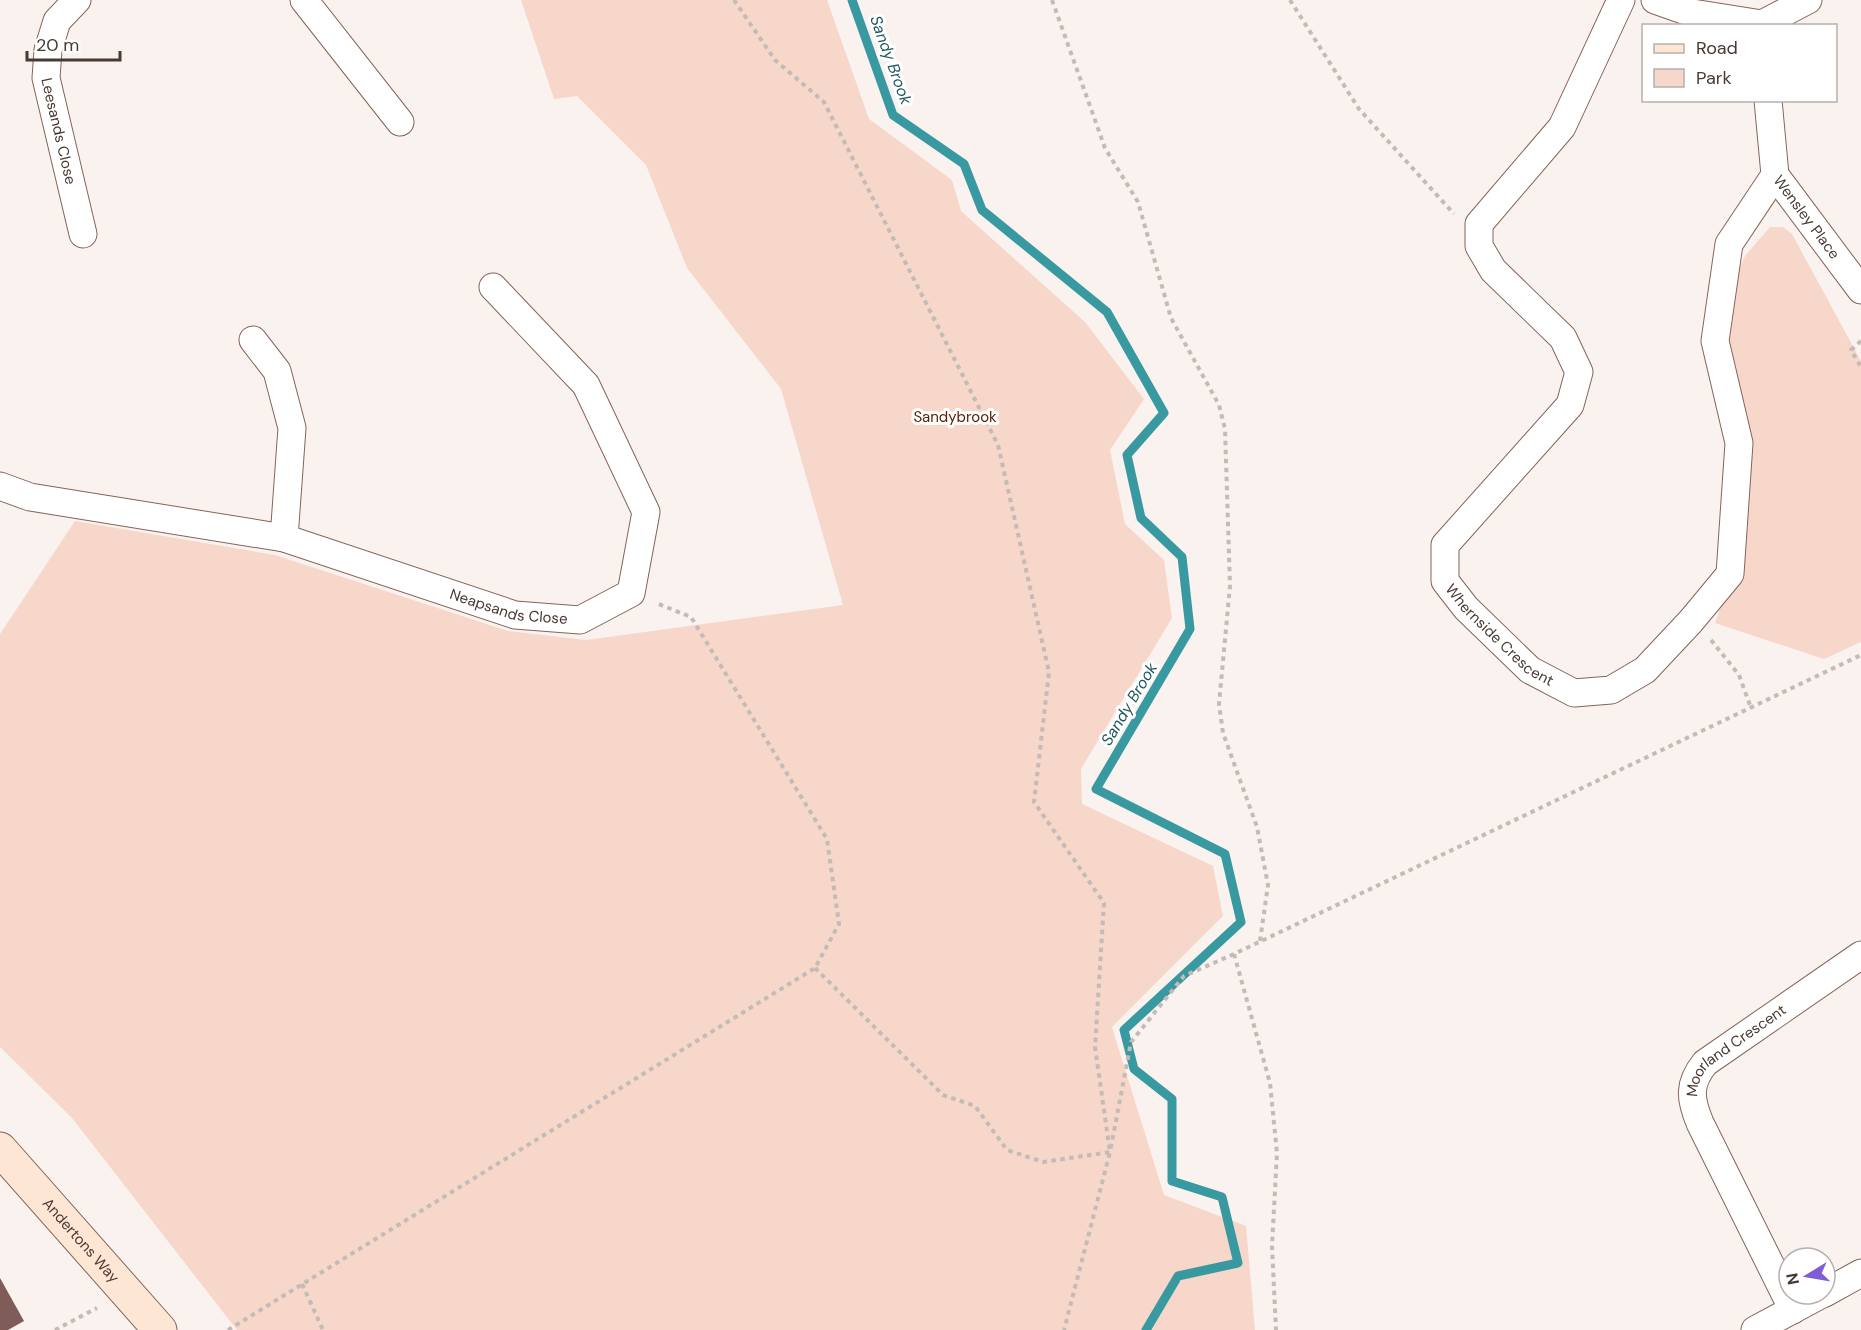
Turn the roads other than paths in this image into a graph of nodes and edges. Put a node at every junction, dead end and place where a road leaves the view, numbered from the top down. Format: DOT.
graph roads {
  1 [pos="77,0"];
  2 [pos="304,0"];
  3 [pos="1621,0"];
  4 [pos="1655,0"];
  5 [pos="1808,0"];
  6 [pos="1756,24"];
  7 [pos="1764,24"];
  8 [pos="1768,102"];
  9 [pos="400,122"];
  10 [pos="1775,175"];
  11 [pos="83,234"];
  12 [pos="493,288"];
  13 [pos="1861,290"];
  14 [pos="253,340"];
  15 [pos="0,486"];
  16 [pos="284,538"];
  17 [pos="1861,955"];
  18 [pos="0,1149"];
  19 [pos="1861,1273"];
  20 [pos="1837,1286"];
  21 [pos="1800,1306"];
  22 [pos="1792,1310"];
  23 [pos="160,1330"];
  24 [pos="1755,1330"];
  1 -- 11 [label="street, Leesands Close"];
  2 -- 9 [label="street"];
  3 -- 10 [label="street, Whernside Crescent"];
  4 -- 6 [label="street"];
  5 -- 7 [label="street"];
  8 -- 10 [label="street, Wensley Place"];
  10 -- 13 [label="street, Wensley Place"];
  12 -- 16 [label="street, Neapsands Close"];
  14 -- 16 [label="street"];
  15 -- 16 [label="street, Neapsands Close"];
  17 -- 22 [label="street, Moorland Crescent"];
  18 -- 23 [label="main road, Andertons Way"];
  19 -- 20 [label="street"];
  21 -- 22 [label="street"];
  22 -- 24 [label="street"];
}
